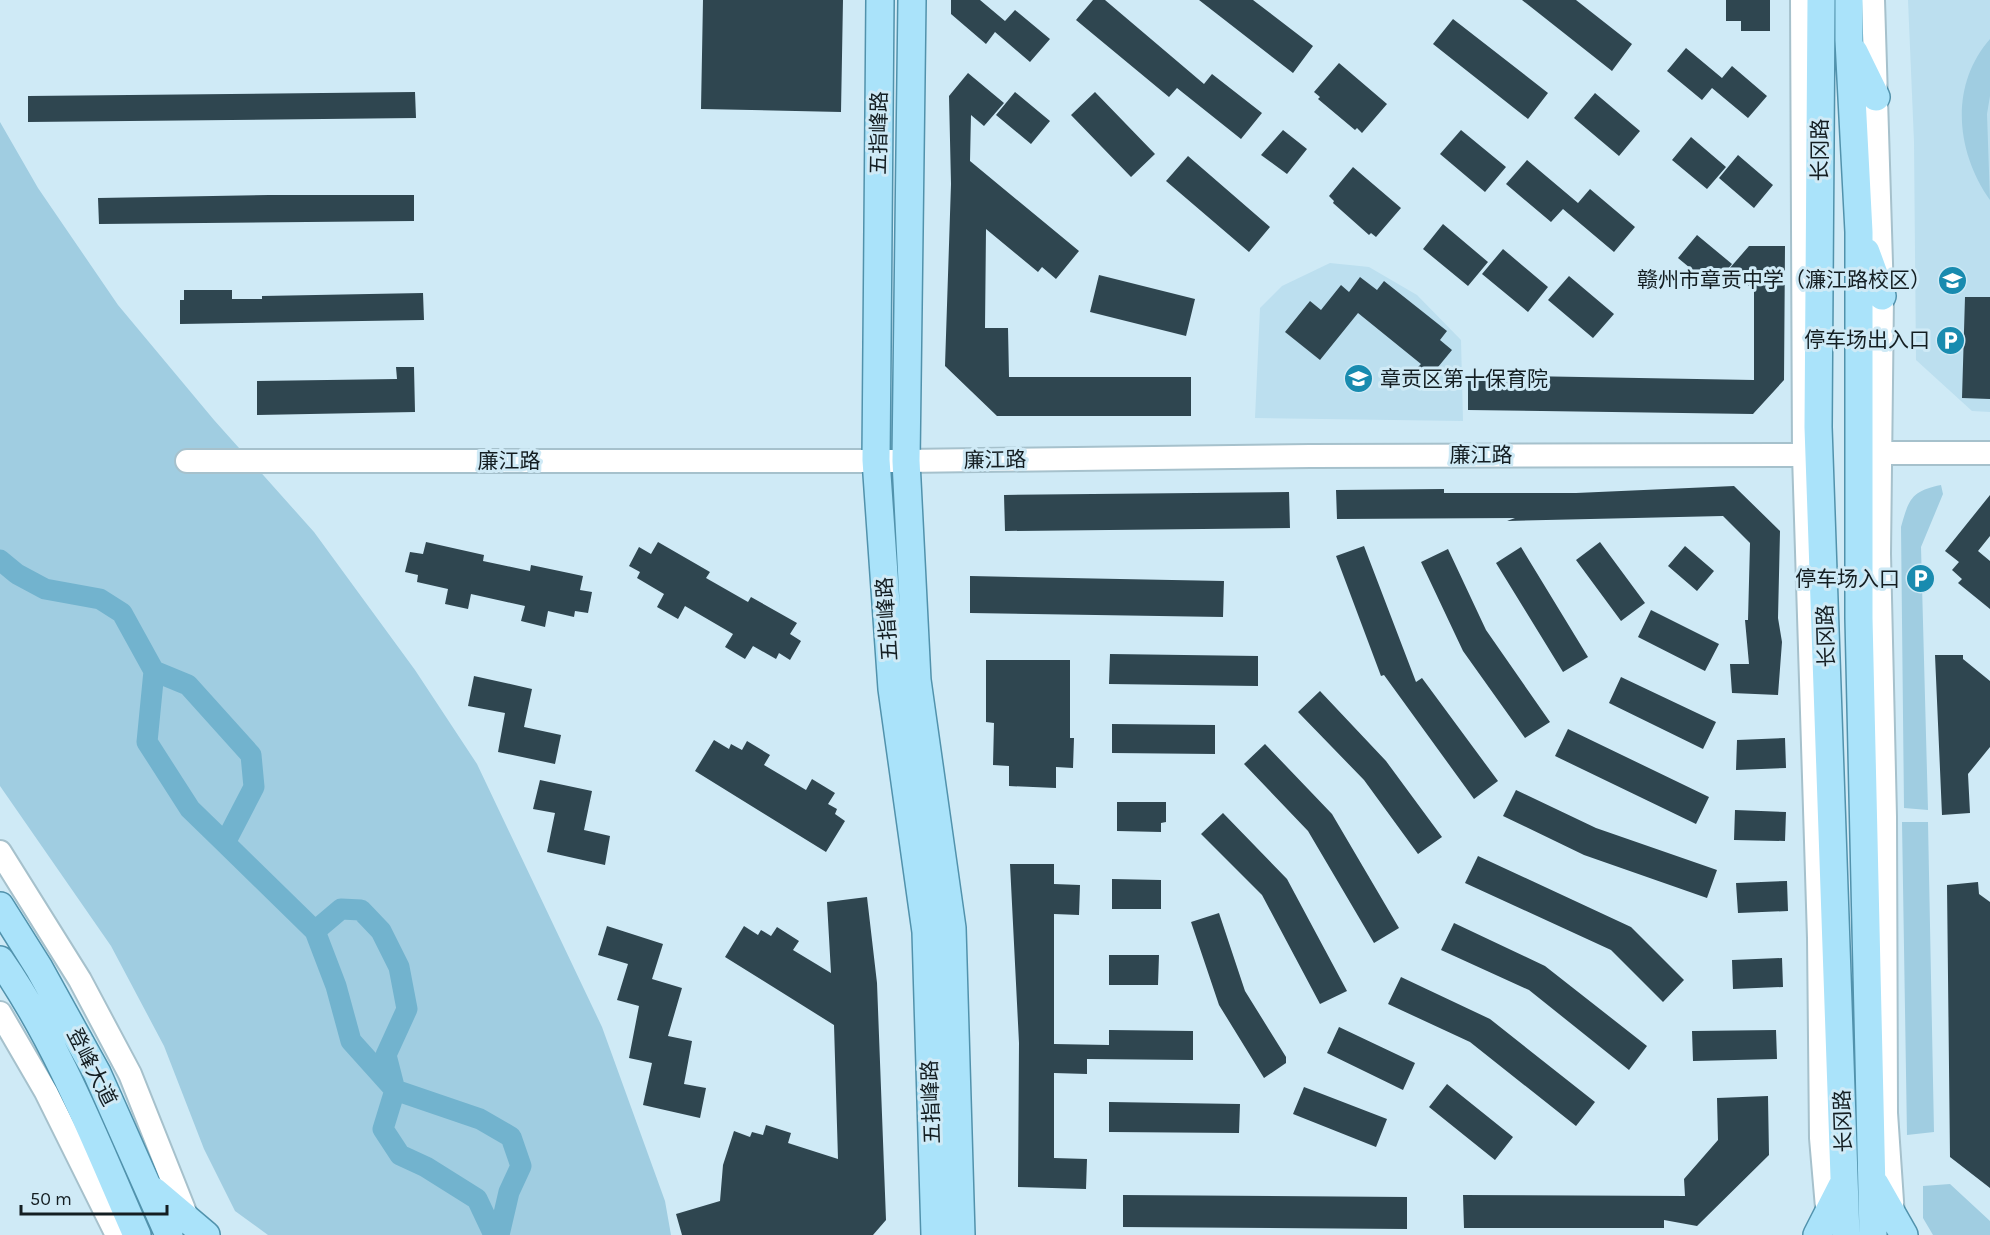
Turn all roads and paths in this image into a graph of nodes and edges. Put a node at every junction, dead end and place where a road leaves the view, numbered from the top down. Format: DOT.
graph roads {
  1 [pos="880,0"];
  2 [pos="912,0"];
  3 [pos="1802,0"];
  4 [pos="1821,0"];
  5 [pos="1849,0"];
  6 [pos="1873,0"];
  7 [pos="1849,40"];
  8 [pos="1876,97"];
  9 [pos="1859,232"];
  10 [pos="1882,296"];
  11 [pos="1882,453"];
  12 [pos="1990,453"];
  13 [pos="1804,455"];
  14 [pos="876,460"];
  15 [pos="187,461"];
  16 [pos="906,461"];
  17 [pos="1879,554"];
  18 [pos="1807,556"];
  19 [pos="1859,618"];
  20 [pos="1826,629"];
  21 [pos="0,852"];
  22 [pos="0,906"];
  23 [pos="0,960"];
  24 [pos="0,1013"];
  25 [pos="1830,1230"];
  26 [pos="1891,1231"];
  27 [pos="189,1232"];
  28 [pos="120,1234"];
  29 [pos="935,1235"];
  30 [pos="961,1235"];
  1 -- 14 [label="main road, 五指峰路"];
  2 -- 16 [label="main road, 五指峰路"];
  3 -- 13 [label="street"];
  4 -- 20 [label="main road, 长冈路"];
  5 -- 7 [label="main road, 长冈路"];
  6 -- 8 [label="street"];
  7 -- 8 [label="main road"];
  7 -- 9 [label="main road, 长冈路"];
  8 -- 10 [label="street"];
  9 -- 10 [label="main road"];
  9 -- 19 [label="main road, 长冈路"];
  10 -- 11 [label="street"];
  11 -- 12 [label="street"];
  11 -- 17 [label="street"];
  13 -- 16 [label="street, 廉江路"];
  13 -- 18 [label="street"];
  14 -- 15 [label="street, 廉江路"];
  14 -- 16 [label="street, 廉江路"];
  14 -- 29 [label="main road, 五指峰路"];
  16 -- 30 [label="main road, 五指峰路"];
  17 -- 19 [label="main road"];
  17 -- 26 [label="street"];
  18 -- 20 [label="main road"];
  18 -- 25 [label="street"];
  19 -- 26 [label="main road, 长冈路"];
  20 -- 25 [label="main road, 长冈路"];
  21 -- 27 [label="street"];
  22 -- 27 [label="main road, 登峰大道"];
  23 -- 28 [label="main road, 登峰大道"];
  24 -- 28 [label="street"];
}
